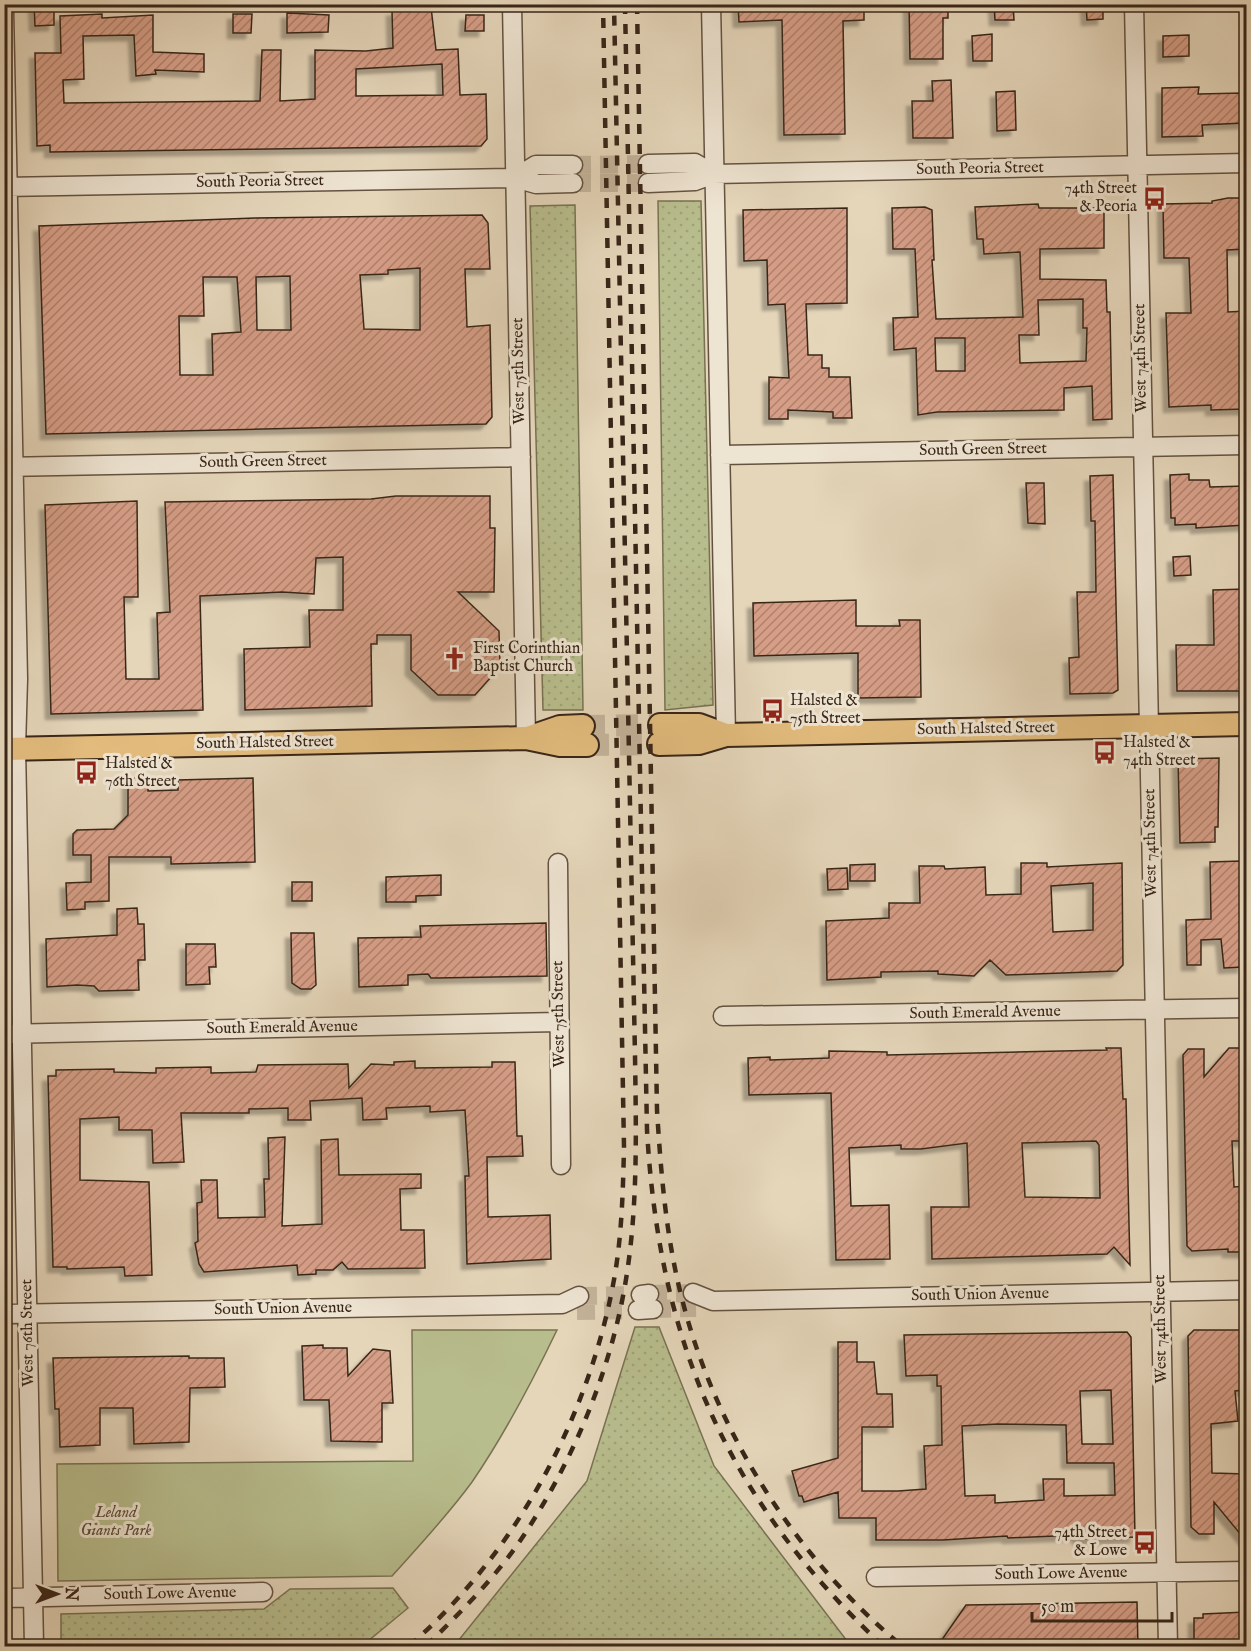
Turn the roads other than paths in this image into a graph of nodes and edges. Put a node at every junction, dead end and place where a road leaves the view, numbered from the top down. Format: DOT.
graph roads {
  1 [pos="512,4"];
  2 [pos="711,4"];
  3 [pos="1134,4"];
  4 [pos="4,11"];
  5 [pos="1246,163"];
  6 [pos="648,164"];
  7 [pos="573,165"];
  8 [pos="1137,165"];
  9 [pos="714,174"];
  10 [pos="515,178"];
  11 [pos="573,183"];
  12 [pos="648,183"];
  13 [pos="6,187"];
  14 [pos="1246,445"];
  15 [pos="1143,447"];
  16 [pos="720,454"];
  17 [pos="521,457"];
  18 [pos="9,467"];
  19 [pos="1246,724"];
  20 [pos="1149,726"];
  21 [pos="660,735"];
  22 [pos="726,735"];
  23 [pos="585,736"];
  24 [pos="526,738"];
  25 [pos="10,748"];
  26 [pos="558,863"];
  27 [pos="1246,1008"];
  28 [pos="1155,1010"];
  29 [pos="723,1016"];
  30 [pos="559,1022"];
  31 [pos="13,1033"];
  32 [pos="561,1166"];
  33 [pos="1246,1290"];
  34 [pos="1161,1292"];
  35 [pos="694,1301"];
  36 [pos="572,1304"];
  37 [pos="4,1314"];
  38 [pos="27,1314"];
  39 [pos="1246,1571"];
  40 [pos="1166,1572"];
  41 [pos="876,1577"];
  42 [pos="263,1592"];
  43 [pos="4,1598"];
  44 [pos="33,1598"];
  45 [pos="34,1647"];
  46 [pos="1168,1647"];
  1 -- 10 [label="street, West 75th Street"];
  2 -- 9 [label="street"];
  3 -- 8 [label="street, West 74th Street"];
  4 -- 13 [label="street, West 76th Street"];
  5 -- 8 [label="street, South Peoria Street"];
  6 -- 9 [label="street, South Peoria Street"];
  7 -- 10 [label="street, South Peoria Street"];
  8 -- 9 [label="street, South Peoria Street"];
  8 -- 15 [label="street, West 74th Street"];
  9 -- 12 [label="street, South Peoria Street"];
  9 -- 16 [label="street"];
  10 -- 11 [label="street, South Peoria Street"];
  10 -- 13 [label="street, South Peoria Street"];
  10 -- 17 [label="street, West 75th Street"];
  13 -- 18 [label="street, West 76th Street"];
  14 -- 15 [label="street, South Green Street"];
  15 -- 16 [label="street, South Green Street"];
  15 -- 20 [label="street, West 74th Street"];
  16 -- 22 [label="street"];
  17 -- 18 [label="street, South Green Street"];
  17 -- 24 [label="street, West 75th Street"];
  18 -- 25 [label="street, West 76th Street"];
  19 -- 20 [label="main road, South Halsted Street"];
  20 -- 22 [label="main road, South Halsted Street"];
  20 -- 28 [label="street, West 74th Street"];
  21 -- 22 [label="main road, South Halsted Street"];
  23 -- 24 [label="main road, South Halsted Street"];
  24 -- 25 [label="main road, South Halsted Street"];
  25 -- 31 [label="street, West 76th Street"];
  26 -- 30 [label="street, West 75th Street"];
  27 -- 28 [label="street, South Emerald Avenue"];
  28 -- 29 [label="street, South Emerald Avenue"];
  28 -- 34 [label="street, West 74th Street"];
  30 -- 31 [label="street, South Emerald Avenue"];
  30 -- 32 [label="street, West 75th Street"];
  31 -- 38 [label="street, West 76th Street"];
  33 -- 34 [label="street, South Union Avenue"];
  34 -- 35 [label="street, South Union Avenue"];
  34 -- 40 [label="street, West 74th Street"];
  36 -- 38 [label="street, South Union Avenue"];
  37 -- 38 [label="street, South Union Avenue"];
  38 -- 44 [label="street, West 76th Street"];
  39 -- 40 [label="street, South Lowe Avenue"];
  40 -- 41 [label="street, South Lowe Avenue"];
  40 -- 46 [label="street, West 74th Street"];
  42 -- 44 [label="street, South Lowe Avenue"];
  43 -- 44 [label="street, South Lowe Avenue"];
  44 -- 45 [label="street, West 76th Street"];
}
